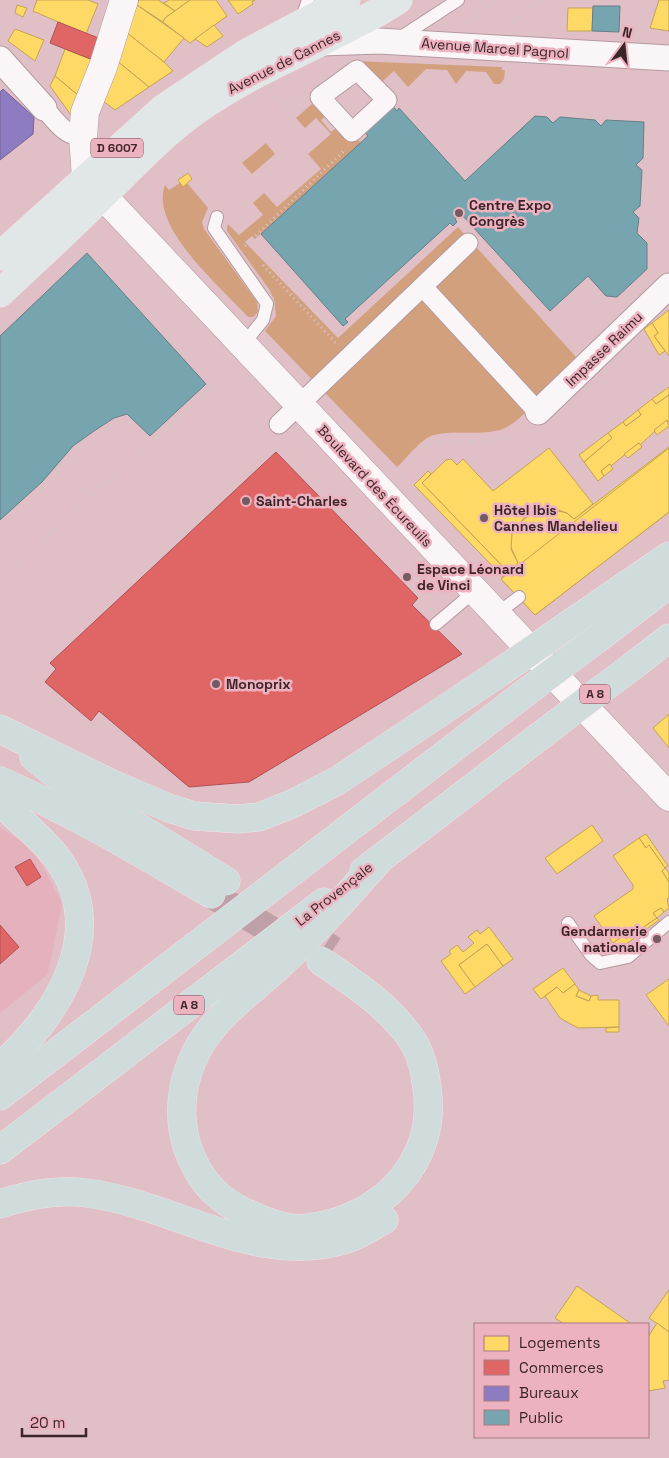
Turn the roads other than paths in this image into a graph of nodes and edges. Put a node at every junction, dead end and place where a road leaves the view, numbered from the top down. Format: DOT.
graph roads {
  1 [pos="124,0"];
  2 [pos="308,0"];
  3 [pos="346,0"];
  4 [pos="398,0"];
  5 [pos="458,0"];
  6 [pos="300,26"];
  7 [pos="394,41"];
  8 [pos="322,43"];
  9 [pos="669,58"];
  10 [pos="0,59"];
  11 [pos="44,108"];
  12 [pos="83,136"];
  13 [pos="94,187"];
  14 [pos="216,217"];
  15 [pos="468,243"];
  16 [pos="0,256"];
  17 [pos="669,286"];
  18 [pos="423,287"];
  19 [pos="0,293"];
  20 [pos="246,350"];
  21 [pos="299,405"];
  22 [pos="538,412"];
  23 [pos="279,424"];
  24 [pos="669,556"];
  25 [pos="669,584"];
  26 [pos="475,591"];
  27 [pos="519,597"];
  28 [pos="497,614"];
  29 [pos="436,624"];
  30 [pos="669,638"];
  31 [pos="0,730"];
  32 [pos="0,781"];
  33 [pos="669,797"];
  34 [pos="0,802"];
  35 [pos="378,860"];
  36 [pos="669,922"];
  37 [pos="568,923"];
  38 [pos="0,1067"];
  39 [pos="0,1096"];
  40 [pos="0,1150"];
  41 [pos="0,1204"];
  1 -- 12 [label="street"];
  2 -- 6 [label="lane"];
  3 -- 6 [label="main road, Avenue de Cannes / D 6007"];
  4 -- 8 [label="main road, Avenue de Cannes / D 6007"];
  5 -- 7 [label="lane"];
  6 -- 13 [label="main road, Avenue de Cannes / D 6007"];
  7 -- 8 [label="street, Avenue Marcel Pagnol"];
  7 -- 9 [label="street, Avenue Marcel Pagnol"];
  8 -- 13 [label="main road, Avenue de Cannes / D 6007"];
  10 -- 11 [label="street"];
  11 -- 12 [label="street"];
  12 -- 13 [label="street"];
  13 -- 16 [label="main road, Avenue de Cannes / D 6007"];
  13 -- 19 [label="main road, Avenue de Cannes / D 6007"];
  13 -- 20 [label="street, Boulevard des Écureuils"];
  14 -- 20 [label="lane"];
  15 -- 18 [label="street"];
  17 -- 22 [label="street, Impasse Raimu"];
  18 -- 21 [label="street"];
  18 -- 22 [label="street"];
  20 -- 21 [label="street, Boulevard des Écureuils"];
  21 -- 23 [label="street"];
  21 -- 26 [label="street, Boulevard des Écureuils"];
  24 -- 31 [label="highway, bridge"];
  25 -- 39 [label="highway, bridge"];
  26 -- 28 [label="street, Boulevard des Écureuils"];
  26 -- 29 [label="lane"];
  27 -- 28 [label="lane"];
  28 -- 33 [label="street, Boulevard des Écureuils"];
  30 -- 35 [label="highway, La Provençale / A 8, bridge"];
  31 -- 32 [label="highway"];
  34 -- 38 [label="highway"];
  35 -- 40 [label="highway, La Provençale / A 8"];
  35 -- 41 [label="highway"];
  36 -- 37 [label="lane"];
}
